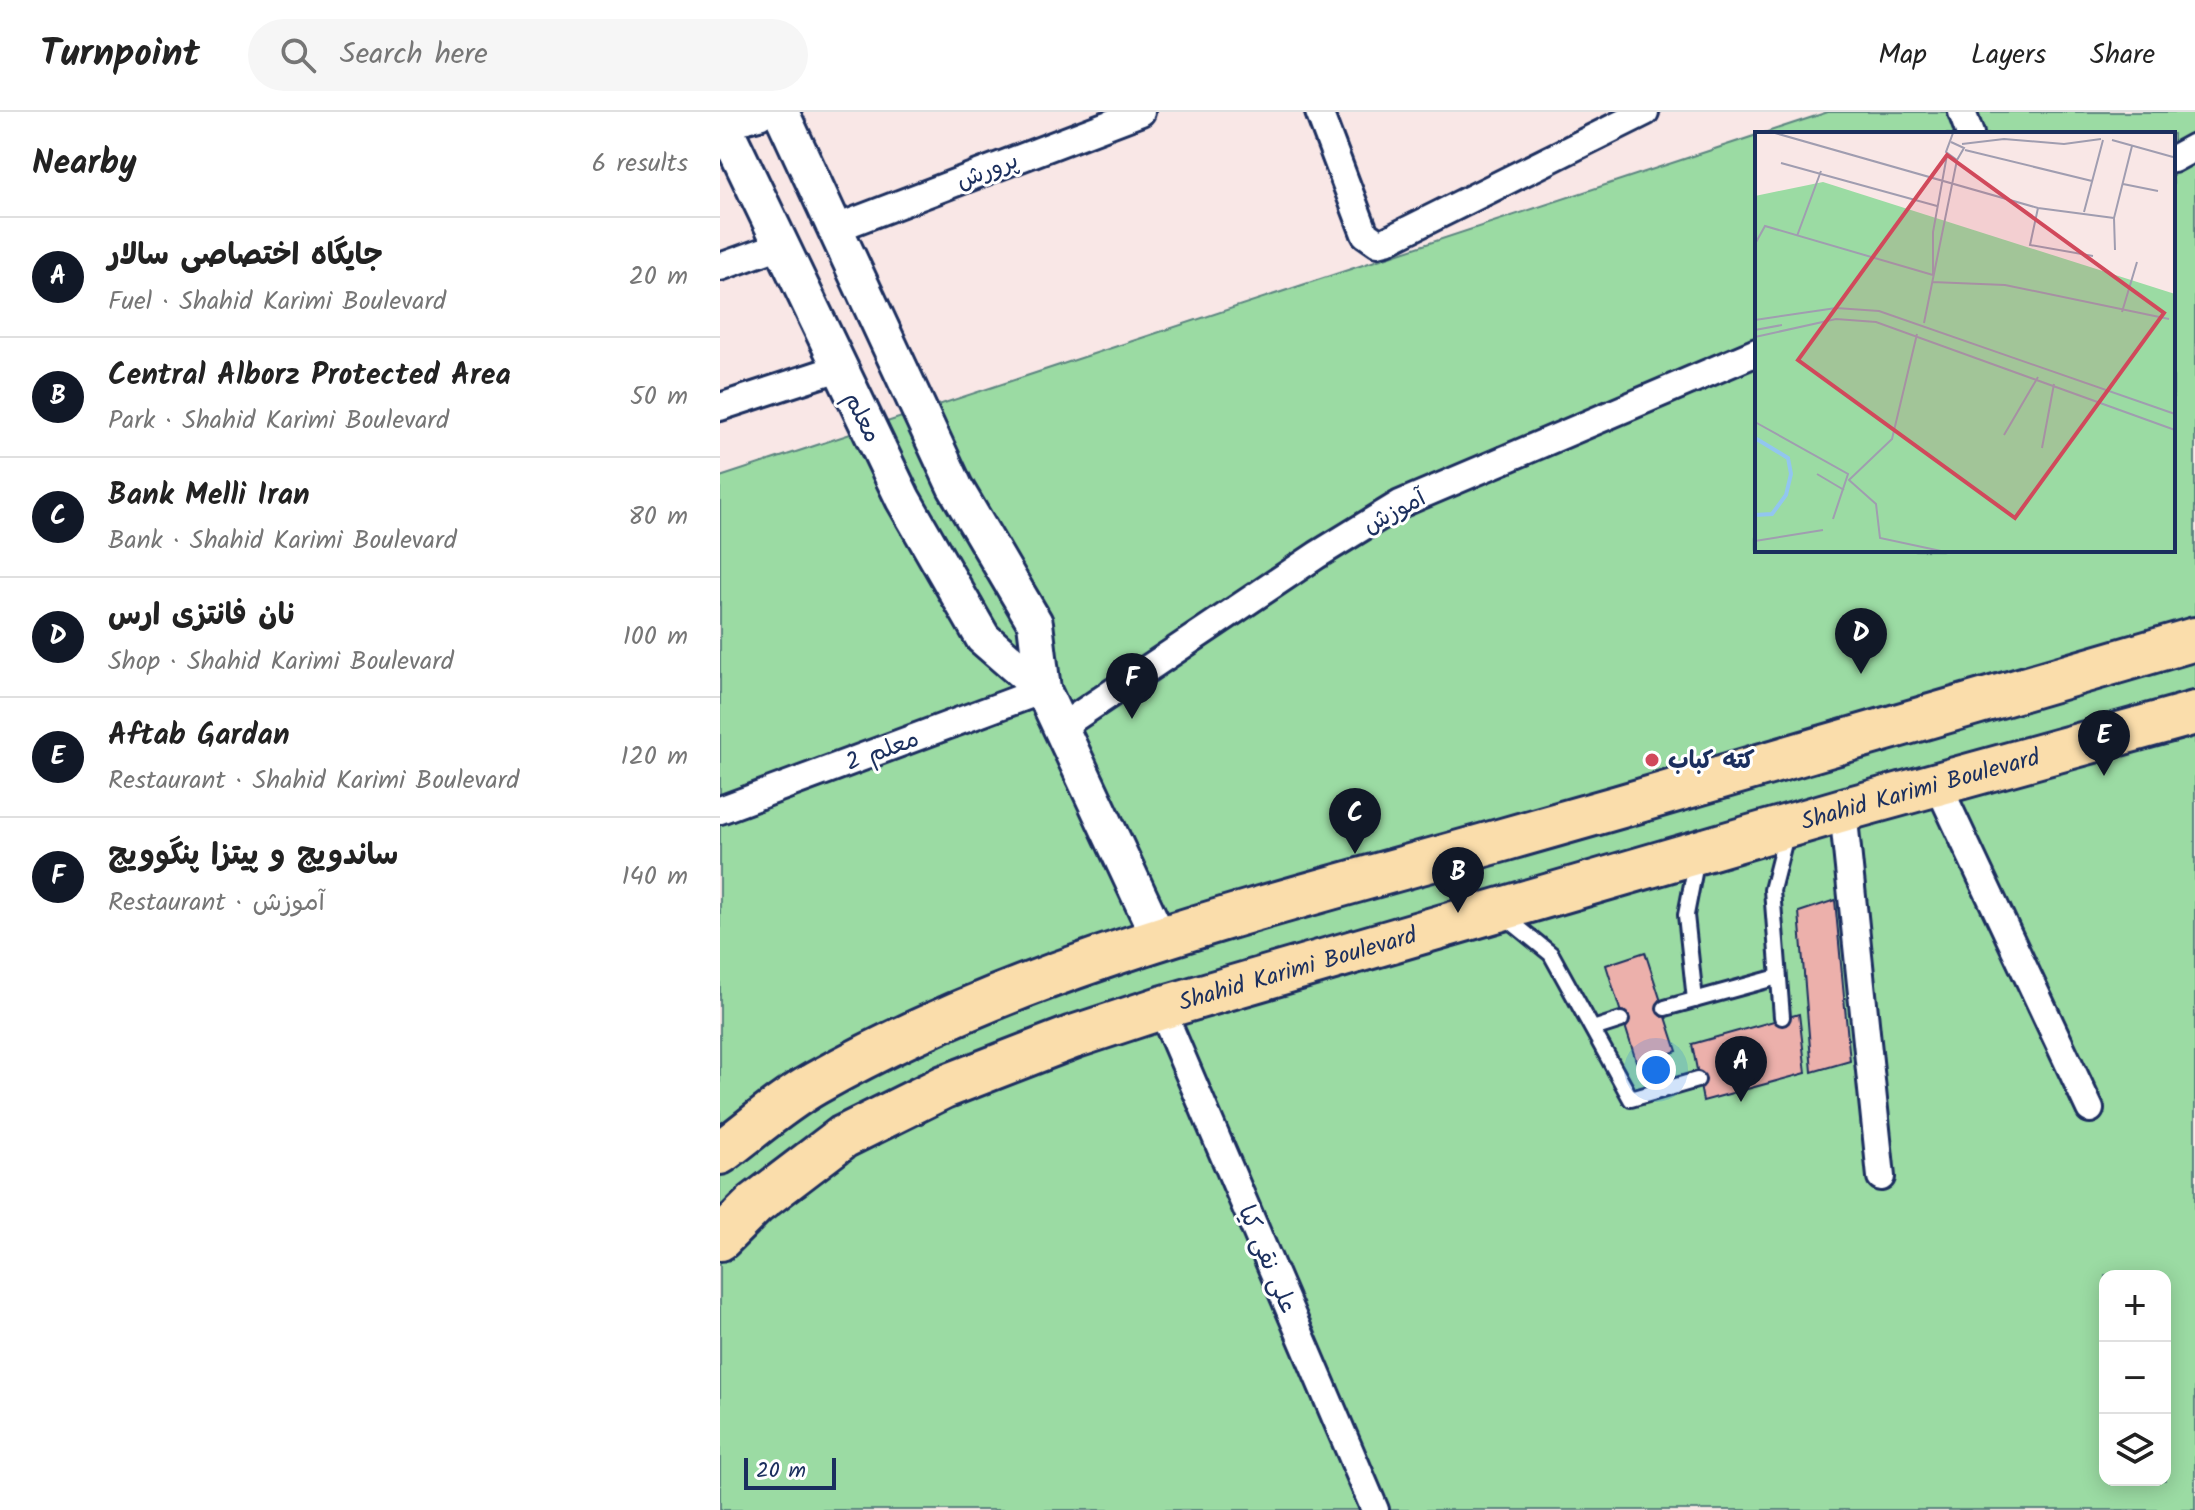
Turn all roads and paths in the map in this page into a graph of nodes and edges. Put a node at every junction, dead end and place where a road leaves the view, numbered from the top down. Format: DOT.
graph roads {
  1 [pos="758,112"];
  2 [pos="781,112"];
  3 [pos="1141,112"];
  4 [pos="1319,112"];
  5 [pos="1645,112"];
  6 [pos="1962,112"];
  7 [pos="720,115"];
  8 [pos="1969,132"];
  9 [pos="2195,147"];
  10 [pos="2175,158"];
  11 [pos="834,229"];
  12 [pos="781,245"];
  13 [pos="720,267"];
  14 [pos="1755,353"];
  15 [pos="839,368"];
  16 [pos="720,407"];
  17 [pos="2195,639"];
  18 [pos="1043,690"];
  19 [pos="2195,713"];
  20 [pos="1061,727"];
  21 [pos="1938,785"];
  22 [pos="720,810"];
  23 [pos="1843,810"];
  24 [pos="1789,826"];
  25 [pos="1698,852"];
  26 [pos="1496,910"];
  27 [pos="1159,938"];
  28 [pos="1778,977"];
  29 [pos="1695,1000"];
  30 [pos="1161,1008"];
  31 [pos="1665,1008"];
  32 [pos="1782,1017"];
  33 [pos="1621,1020"];
  34 [pos="1593,1029"];
  35 [pos="1697,1080"];
  36 [pos="2090,1109"];
  37 [pos="720,1153"];
  38 [pos="1881,1177"];
  39 [pos="720,1239"];
  40 [pos="1375,1510"];
  1 -- 7 [label="street"];
  2 -- 11 [label="street, معلم"];
  3 -- 11 [label="street, پرورش"];
  4 -- 5 [label="street"];
  6 -- 8 [label="street"];
  7 -- 12 [label="street, معلم"];
  9 -- 10 [label="street"];
  11 -- 12 [label="street"];
  11 -- 18 [label="street, معلم"];
  12 -- 13 [label="street"];
  12 -- 15 [label="street, معلم"];
  14 -- 20 [label="street, آموزش"];
  15 -- 16 [label="street"];
  15 -- 18 [label="street, معلم"];
  17 -- 27 [label="main road"];
  18 -- 20 [label="street, معلم"];
  18 -- 22 [label="street, معلم 2"];
  19 -- 21 [label="main road, Shahid Karimi Boulevard"];
  20 -- 27 [label="street, معلم"];
  21 -- 23 [label="main road, Shahid Karimi Boulevard"];
  21 -- 36 [label="street"];
  23 -- 24 [label="main road, Shahid Karimi Boulevard"];
  23 -- 38 [label="street"];
  24 -- 25 [label="main road, Shahid Karimi Boulevard"];
  24 -- 28 [label="lane"];
  25 -- 26 [label="main road, Shahid Karimi Boulevard"];
  25 -- 29 [label="lane"];
  26 -- 30 [label="main road, Shahid Karimi Boulevard"];
  26 -- 34 [label="lane"];
  27 -- 37 [label="main road"];
  28 -- 29 [label="lane"];
  28 -- 32 [label="lane"];
  29 -- 31 [label="lane"];
  30 -- 39 [label="main road, Shahid Karimi Boulevard"];
  30 -- 40 [label="street, علی نقی کیا"];
  33 -- 34 [label="lane"];
  34 -- 35 [label="lane"];
}
